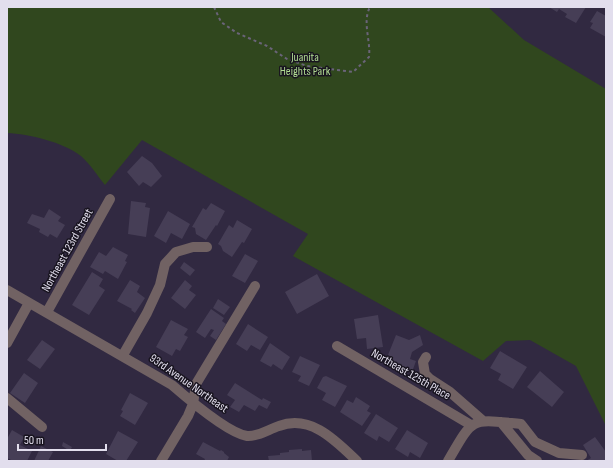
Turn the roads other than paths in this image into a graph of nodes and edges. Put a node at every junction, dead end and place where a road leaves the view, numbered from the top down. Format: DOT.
graph roads {
  1 [pos="110,199"];
  2 [pos="207,247"];
  3 [pos="255,286"];
  4 [pos="7,290"];
  5 [pos="30,303"];
  6 [pos="47,312"];
  7 [pos="7,343"];
  8 [pos="337,346"];
  9 [pos="124,355"];
  10 [pos="426,357"];
  11 [pos="7,398"];
  12 [pos="193,404"];
  13 [pos="482,420"];
  14 [pos="501,422"];
  15 [pos="471,425"];
  16 [pos="42,427"];
  17 [pos="582,454"];
  18 [pos="162,461"];
  19 [pos="357,461"];
  20 [pos="448,461"];
  21 [pos="537,461"];
  1 -- 6 [label="street, Northeast 123rd Street"];
  2 -- 9 [label="street"];
  3 -- 12 [label="street"];
  4 -- 5 [label="street, 93rd Avenue Northeast"];
  5 -- 6 [label="street, 93rd Avenue Northeast"];
  5 -- 7 [label="street"];
  6 -- 9 [label="street, 93rd Avenue Northeast"];
  8 -- 15 [label="street, Northeast 125th Place"];
  9 -- 12 [label="street, 93rd Avenue Northeast"];
  10 -- 13 [label="street"];
  11 -- 16 [label="street"];
  12 -- 18 [label="street"];
  12 -- 19 [label="street, 93rd Avenue Northeast"];
  13 -- 14 [label="street"];
  13 -- 15 [label="street"];
  14 -- 17 [label="street"];
  14 -- 21 [label="street"];
  15 -- 20 [label="street"];
}
